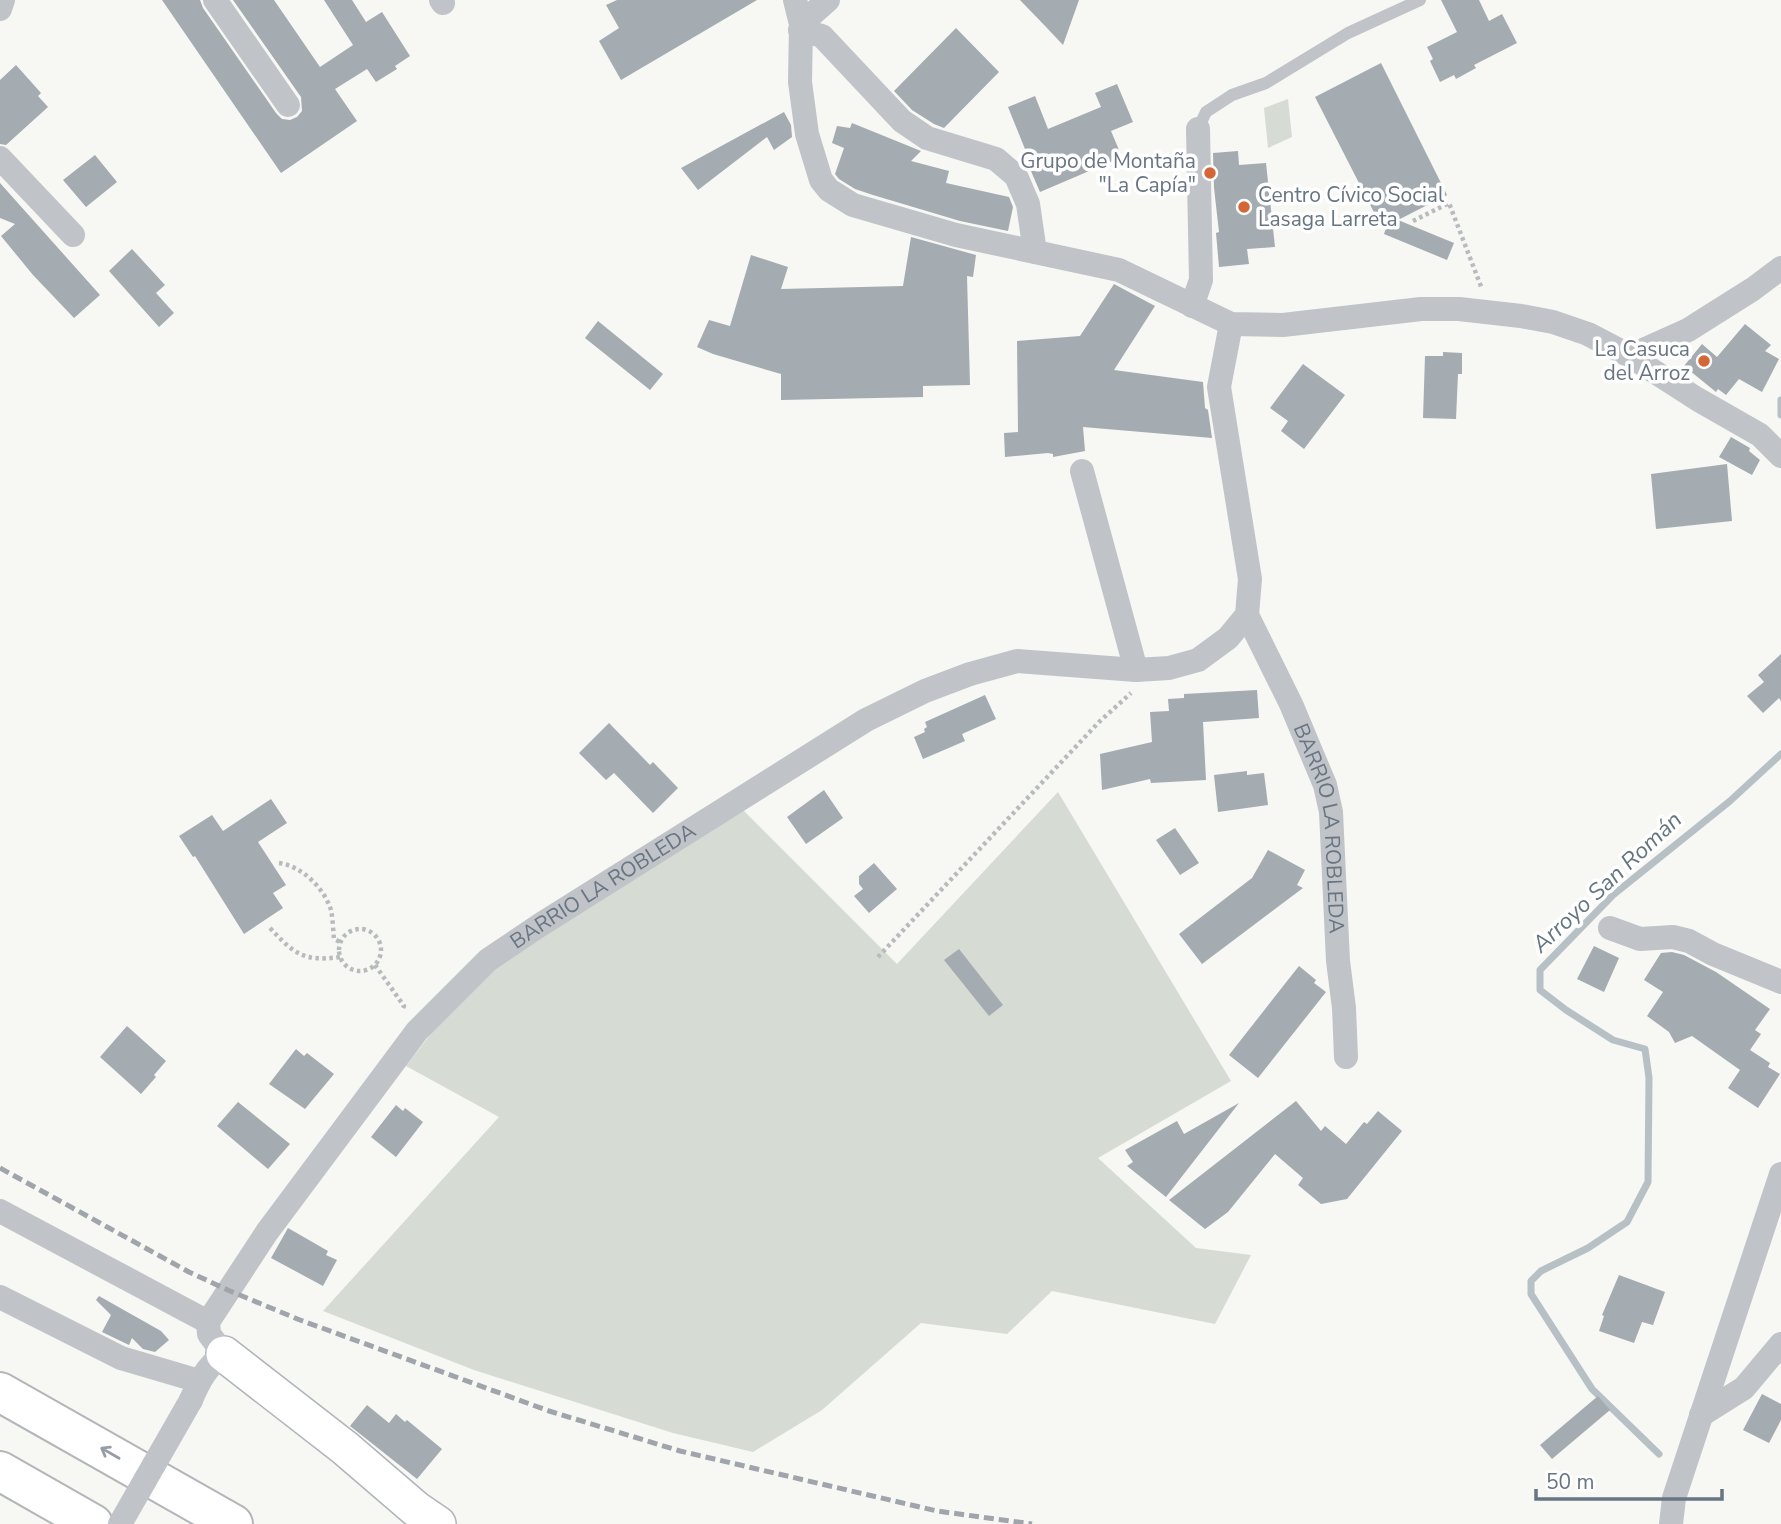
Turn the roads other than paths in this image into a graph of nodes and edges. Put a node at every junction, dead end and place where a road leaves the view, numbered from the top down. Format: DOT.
graph roads {
  1 [pos="3,0"];
  2 [pos="215,0"];
  3 [pos="828,0"];
  4 [pos="1420,0"];
  5 [pos="0,9"];
  6 [pos="799,18"];
  7 [pos="288,105"];
  8 [pos="1198,129"];
  9 [pos="0,158"];
  10 [pos="73,235"];
  11 [pos="1035,251"];
  12 [pos="1781,268"];
  13 [pos="1192,306"];
  14 [pos="1231,324"];
  15 [pos="1630,356"];
  16 [pos="1781,456"];
  17 [pos="1082,471"];
  18 [pos="1247,615"];
  19 [pos="1136,680"];
  20 [pos="1610,928"];
  21 [pos="1781,982"];
  22 [pos="1346,1057"];
  23 [pos="1781,1174"];
  24 [pos="0,1211"];
  25 [pos="0,1297"];
  26 [pos="208,1322"];
  27 [pos="1781,1344"];
  28 [pos="224,1354"];
  29 [pos="195,1391"];
  30 [pos="0,1392"];
  31 [pos="1701,1415"];
  32 [pos="0,1471"];
  33 [pos="93,1524"];
  34 [pos="120,1524"];
  35 [pos="233,1524"];
  36 [pos="438,1524"];
  37 [pos="1671,1524"];
  1 -- 5 [label="street"];
  2 -- 7 [label="street"];
  3 -- 6 [label="street"];
  4 -- 8 [label="lane"];
  6 -- 11 [label="street"];
  6 -- 11 [label="street"];
  8 -- 13 [label="street"];
  9 -- 10 [label="street"];
  11 -- 13 [label="street"];
  12 -- 15 [label="street"];
  13 -- 14 [label="street"];
  14 -- 15 [label="street"];
  14 -- 18 [label="street"];
  15 -- 16 [label="street"];
  17 -- 19 [label="street"];
  18 -- 19 [label="street, BARRIO LA ROBLEDA"];
  18 -- 22 [label="street, BARRIO LA ROBLEDA"];
  19 -- 26 [label="street, BARRIO LA ROBLEDA"];
  20 -- 21 [label="street"];
  23 -- 31 [label="street"];
  24 -- 26 [label="street"];
  25 -- 29 [label="street"];
  26 -- 28 [label="street"];
  27 -- 31 [label="street"];
  28 -- 29 [label="street"];
  28 -- 36 [label="street"];
  29 -- 34 [label="street, bridge"];
  35 -- 30 [label="highway, one-way"];
  31 -- 37 [label="street"];
  32 -- 33 [label="highway"];
}
